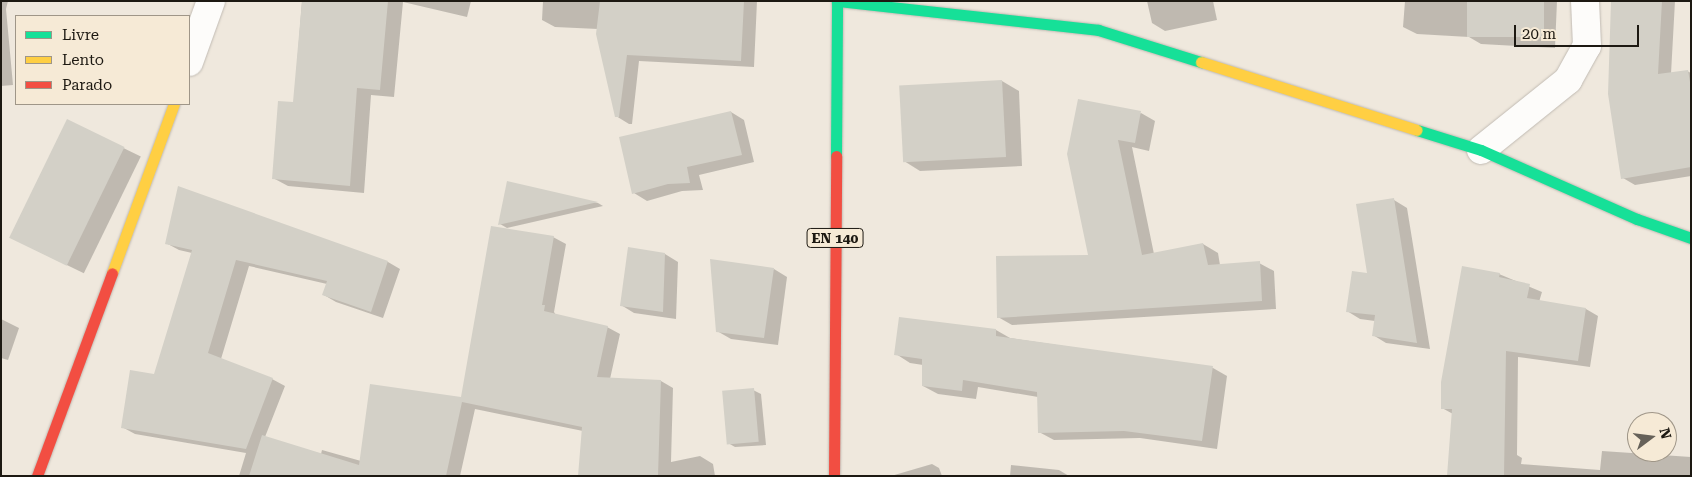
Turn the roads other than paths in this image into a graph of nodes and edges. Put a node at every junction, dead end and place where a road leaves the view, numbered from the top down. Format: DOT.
graph roads {
  1 [pos="211,1"];
  2 [pos="837,1"];
  3 [pos="1585,1"];
  4 [pos="190,59"];
  5 [pos="174,105"];
  6 [pos="1481,150"];
  7 [pos="1691,238"];
  8 [pos="37,476"];
  9 [pos="834,476"];
  1 -- 4 [label="street"];
  2 -- 6 [label="street"];
  2 -- 9 [label="street, EN 140"];
  3 -- 6 [label="street"];
  5 -- 8 [label="street"];
  6 -- 7 [label="street"];
}
